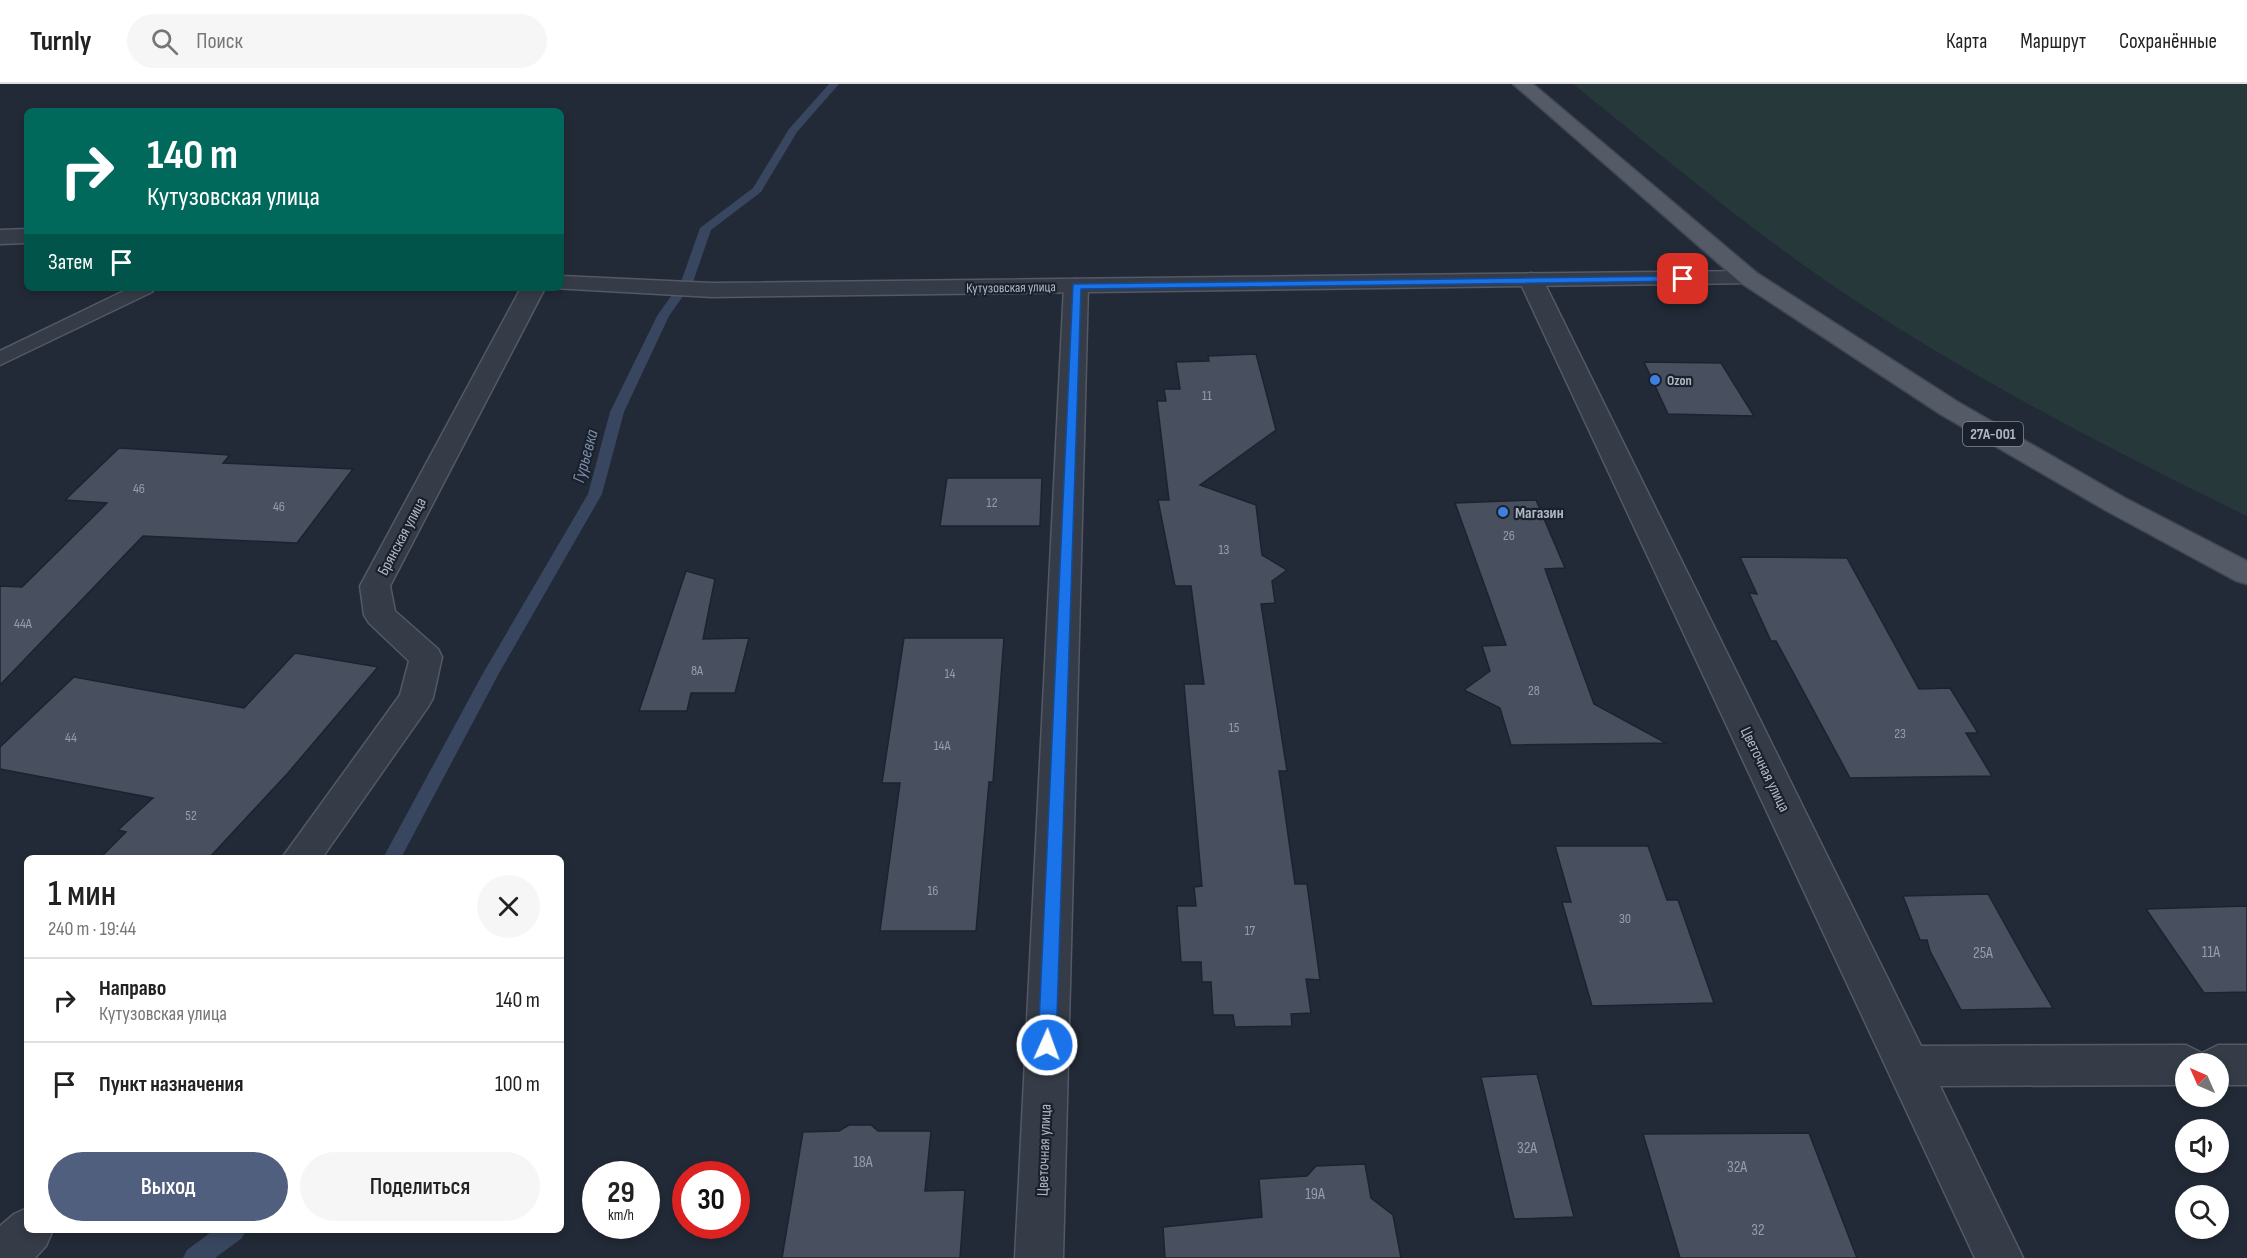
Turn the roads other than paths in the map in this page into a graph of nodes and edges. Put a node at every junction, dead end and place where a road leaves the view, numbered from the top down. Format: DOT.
graph roads {
  1 [pos="1522,84"];
  2 [pos="24,236"];
  3 [pos="0,237"];
  4 [pos="1749,278"];
  5 [pos="1531,280"];
  6 [pos="564,283"];
  7 [pos="1076,286"];
  8 [pos="139,291"];
  9 [pos="531,291"];
  10 [pos="0,359"];
  11 [pos="2247,574"];
  12 [pos="303,855"];
  13 [pos="2175,1065"];
  14 [pos="2229,1065"];
  15 [pos="2247,1065"];
  16 [pos="1910,1066"];
  17 [pos="27,1233"];
  18 [pos="2,1258"];
  19 [pos="1039,1258"];
  20 [pos="1999,1258"];
  1 -- 4 [label="main road, 27А-001"];
  2 -- 3 [label="street"];
  4 -- 5 [label="street, Кутузовская улица"];
  4 -- 11 [label="main road, 27А-001"];
  5 -- 7 [label="street, Кутузовская улица"];
  5 -- 16 [label="street, Цветочная улица"];
  6 -- 7 [label="street, Кутузовская улица"];
  7 -- 19 [label="street, Цветочная улица"];
  8 -- 10 [label="lane"];
  9 -- 12 [label="street, Брянская улица"];
  13 -- 16 [label="street"];
  14 -- 15 [label="street"];
  16 -- 20 [label="street, Цветочная улица"];
  17 -- 18 [label="street"];
}
